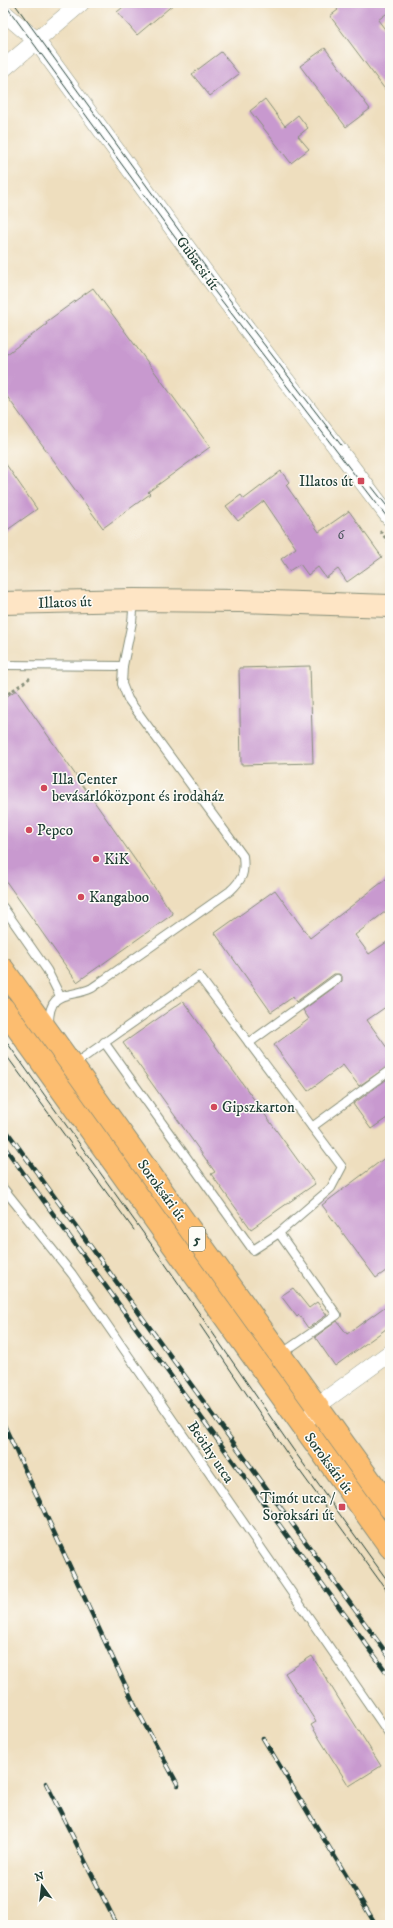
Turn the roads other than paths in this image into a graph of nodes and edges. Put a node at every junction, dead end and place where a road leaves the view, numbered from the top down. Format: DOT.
graph roads {
  1 [pos="81,3"];
  2 [pos="3,12"];
  3 [pos="36,40"];
  4 [pos="3,69"];
  5 [pos="390,518"];
  6 [pos="134,600"];
  7 [pos="3,603"];
  8 [pos="390,606"];
  9 [pos="3,665"];
  10 [pos="123,666"];
  11 [pos="3,907"];
  12 [pos="3,969"];
  13 [pos="337,979"];
  14 [pos="60,996"];
  15 [pos="3,1008"];
  16 [pos="49,1033"];
  17 [pos="104,1042"];
  18 [pos="249,1043"];
  19 [pos="72,1065"];
  20 [pos="390,1070"];
  21 [pos="312,1127"];
  22 [pos="3,1188"];
  23 [pos="279,1233"];
  24 [pos="390,1353"];
  25 [pos="280,1354"];
  26 [pos="317,1406"];
  27 [pos="310,1437"];
  28 [pos="390,1508"];
  29 [pos="390,1547"];
  30 [pos="390,1736"];
  1 -- 3 [label="street"];
  2 -- 3 [label="street, Gubacsi út"];
  3 -- 4 [label="street"];
  3 -- 5 [label="street, Gubacsi út"];
  6 -- 7 [label="street, Illatos út"];
  6 -- 8 [label="street, Illatos út"];
  6 -- 10 [label="lane"];
  9 -- 10 [label="lane"];
  10 -- 14 [label="lane"];
  11 -- 14 [label="lane"];
  12 -- 16 [label="main road, Soroksári út / 5"];
  13 -- 18 [label="lane"];
  14 -- 16 [label="lane"];
  15 -- 27 [label="main road, Soroksári út / 5"];
  16 -- 19 [label="main road, Soroksári út / 5"];
  17 -- 18 [label="lane"];
  17 -- 19 [label="lane"];
  17 -- 23 [label="lane"];
  18 -- 21 [label="lane"];
  19 -- 25 [label="main road, Soroksári út / 5"];
  20 -- 21 [label="lane"];
  21 -- 23 [label="lane"];
  22 -- 30 [label="lane, Beöthy utca"];
  23 -- 25 [label="lane"];
  24 -- 26 [label="street"];
  25 -- 26 [label="main road, Soroksári út / 5"];
  26 -- 27 [label="street"];
  26 -- 28 [label="main road, Soroksári út / 5"];
  27 -- 29 [label="main road, Soroksári út / 5"];
}
